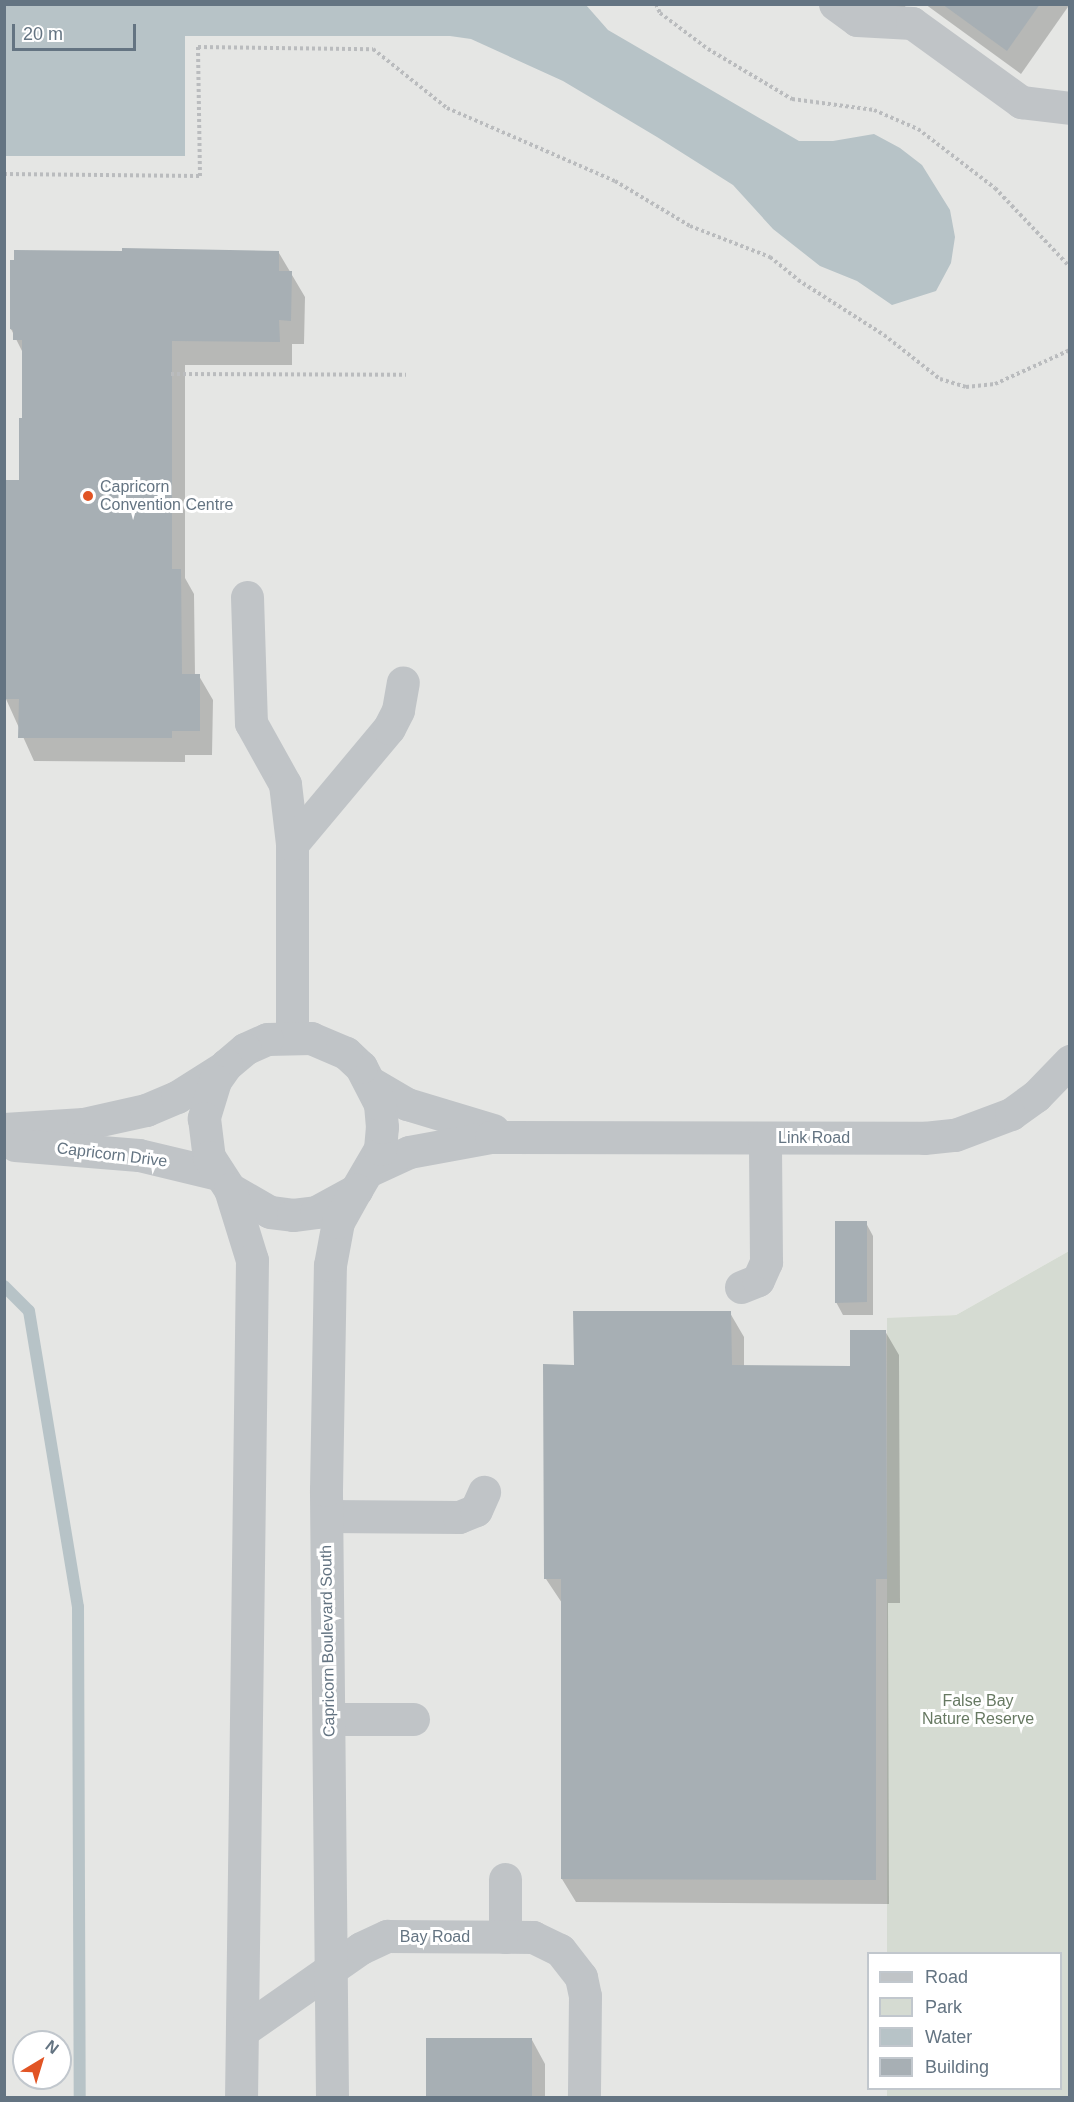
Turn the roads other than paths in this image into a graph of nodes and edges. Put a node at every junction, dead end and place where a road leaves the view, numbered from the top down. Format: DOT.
graph roads {
  1 [pos="835,4"];
  2 [pos="1070,108"];
  3 [pos="247,597"];
  4 [pos="403,682"];
  5 [pos="292,844"];
  6 [pos="292,1035"];
  7 [pos="1070,1060"];
  8 [pos="226,1065"];
  9 [pos="371,1083"];
  10 [pos="4,1129"];
  11 [pos="534,1137"];
  12 [pos="765,1138"];
  13 [pos="4,1144"];
  14 [pos="363,1180"];
  15 [pos="224,1182"];
  16 [pos="741,1287"];
  17 [pos="484,1492"];
  18 [pos="327,1516"];
  19 [pos="329,1719"];
  20 [pos="413,1719"];
  21 [pos="505,1879"];
  22 [pos="505,1937"];
  23 [pos="332,1967"];
  24 [pos="245,2028"];
  25 [pos="241,2097"];
  26 [pos="332,2097"];
  27 [pos="584,2097"];
  1 -- 2 [label="street"];
  3 -- 5 [label="street"];
  4 -- 5 [label="street"];
  5 -- 6 [label="street"];
  6 -- 8 [label="street"];
  6 -- 9 [label="street"];
  7 -- 12 [label="street, Link Road"];
  8 -- 10 [label="street, Capricorn Drive"];
  8 -- 15 [label="street"];
  9 -- 11 [label="street, Link Road"];
  9 -- 14 [label="street"];
  11 -- 12 [label="street, Link Road"];
  11 -- 14 [label="street, Link Road"];
  12 -- 16 [label="street"];
  13 -- 15 [label="street, Capricorn Drive"];
  14 -- 15 [label="street"];
  14 -- 18 [label="street, Capricorn Boulevard South"];
  15 -- 24 [label="street"];
  17 -- 18 [label="street"];
  18 -- 19 [label="street, Capricorn Boulevard South"];
  19 -- 20 [label="street"];
  19 -- 23 [label="street, Capricorn Boulevard South"];
  21 -- 22 [label="street"];
  22 -- 23 [label="street, Bay Road"];
  22 -- 27 [label="street, Bay Road"];
  23 -- 24 [label="street, Bay Road"];
  23 -- 26 [label="street, Capricorn Boulevard South"];
  24 -- 25 [label="street"];
}
